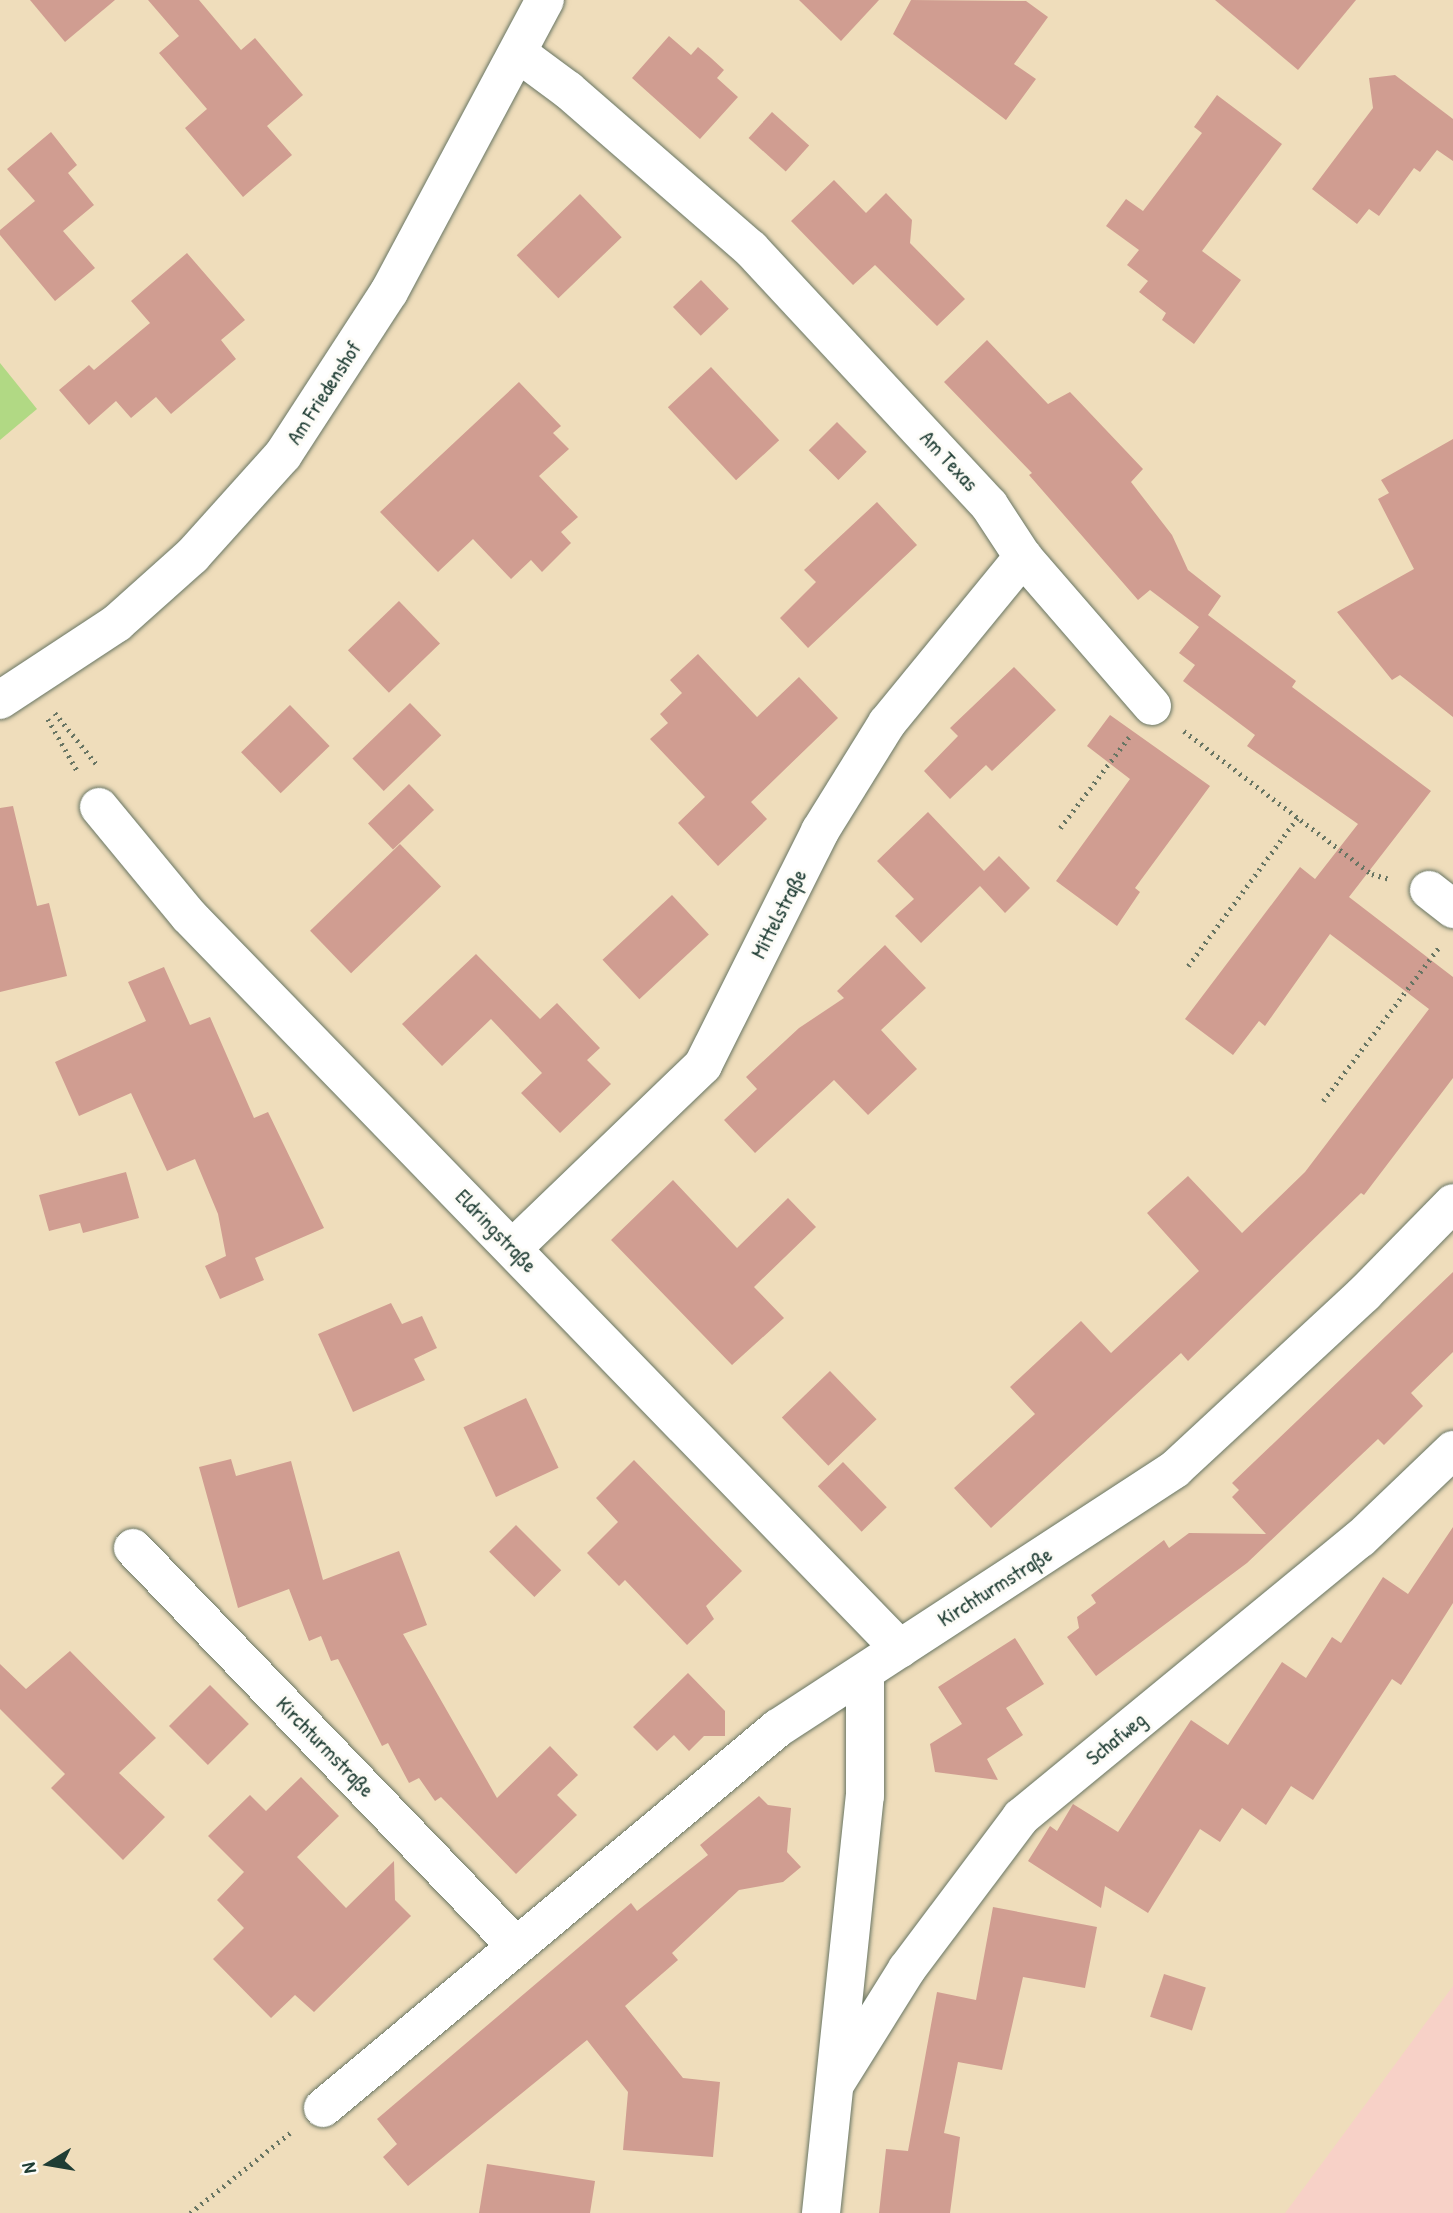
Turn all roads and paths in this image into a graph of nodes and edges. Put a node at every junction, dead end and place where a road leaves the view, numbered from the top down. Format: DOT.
graph roads {
  1 [pos="545,0"];
  2 [pos="518,53"];
  3 [pos="1023,557"];
  4 [pos="14,692"];
  5 [pos="1153,706"];
  6 [pos="99,807"];
  7 [pos="1297,818"];
  8 [pos="1059,828"];
  9 [pos="1372,874"];
  10 [pos="1442,913"];
  11 [pos="1188,966"];
  12 [pos="1323,1101"];
  13 [pos="1453,1203"];
  14 [pos="513,1248"];
  15 [pos="1453,1450"];
  16 [pos="134,1548"];
  17 [pos="900,1649"];
  18 [pos="864,1674"];
  19 [pos="516,1945"];
  20 [pos="837,2081"];
  21 [pos="323,2108"];
  22 [pos="190,2213"];
  23 [pos="821,2213"];
  1 -- 2 [label="street, Am Friedenshof"];
  2 -- 3 [label="street, Am Texas"];
  2 -- 4 [label="street, Am Friedenshof"];
  3 -- 5 [label="street, Am Texas"];
  3 -- 14 [label="street, Mittelstraße"];
  4 -- 6 [label="path"];
  4 -- 6 [label="path"];
  5 -- 7 [label="path"];
  5 -- 8 [label="path"];
  6 -- 14 [label="street, Eldringstraße"];
  7 -- 9 [label="path"];
  7 -- 11 [label="path"];
  10 -- 12 [label="path"];
  13 -- 17 [label="street, Kirchturmstraße"];
  14 -- 17 [label="street, Eldringstraße"];
  15 -- 20 [label="street, Schafweg"];
  16 -- 19 [label="street, Kirchturmstraße"];
  17 -- 18 [label="street, Kirchturmstraße"];
  18 -- 19 [label="street, Kirchturmstraße"];
  18 -- 20 [label="street, Schafweg"];
  19 -- 21 [label="street, Kirchturmstraße"];
  20 -- 23 [label="street, Schafweg"];
  21 -- 22 [label="path"];
}
